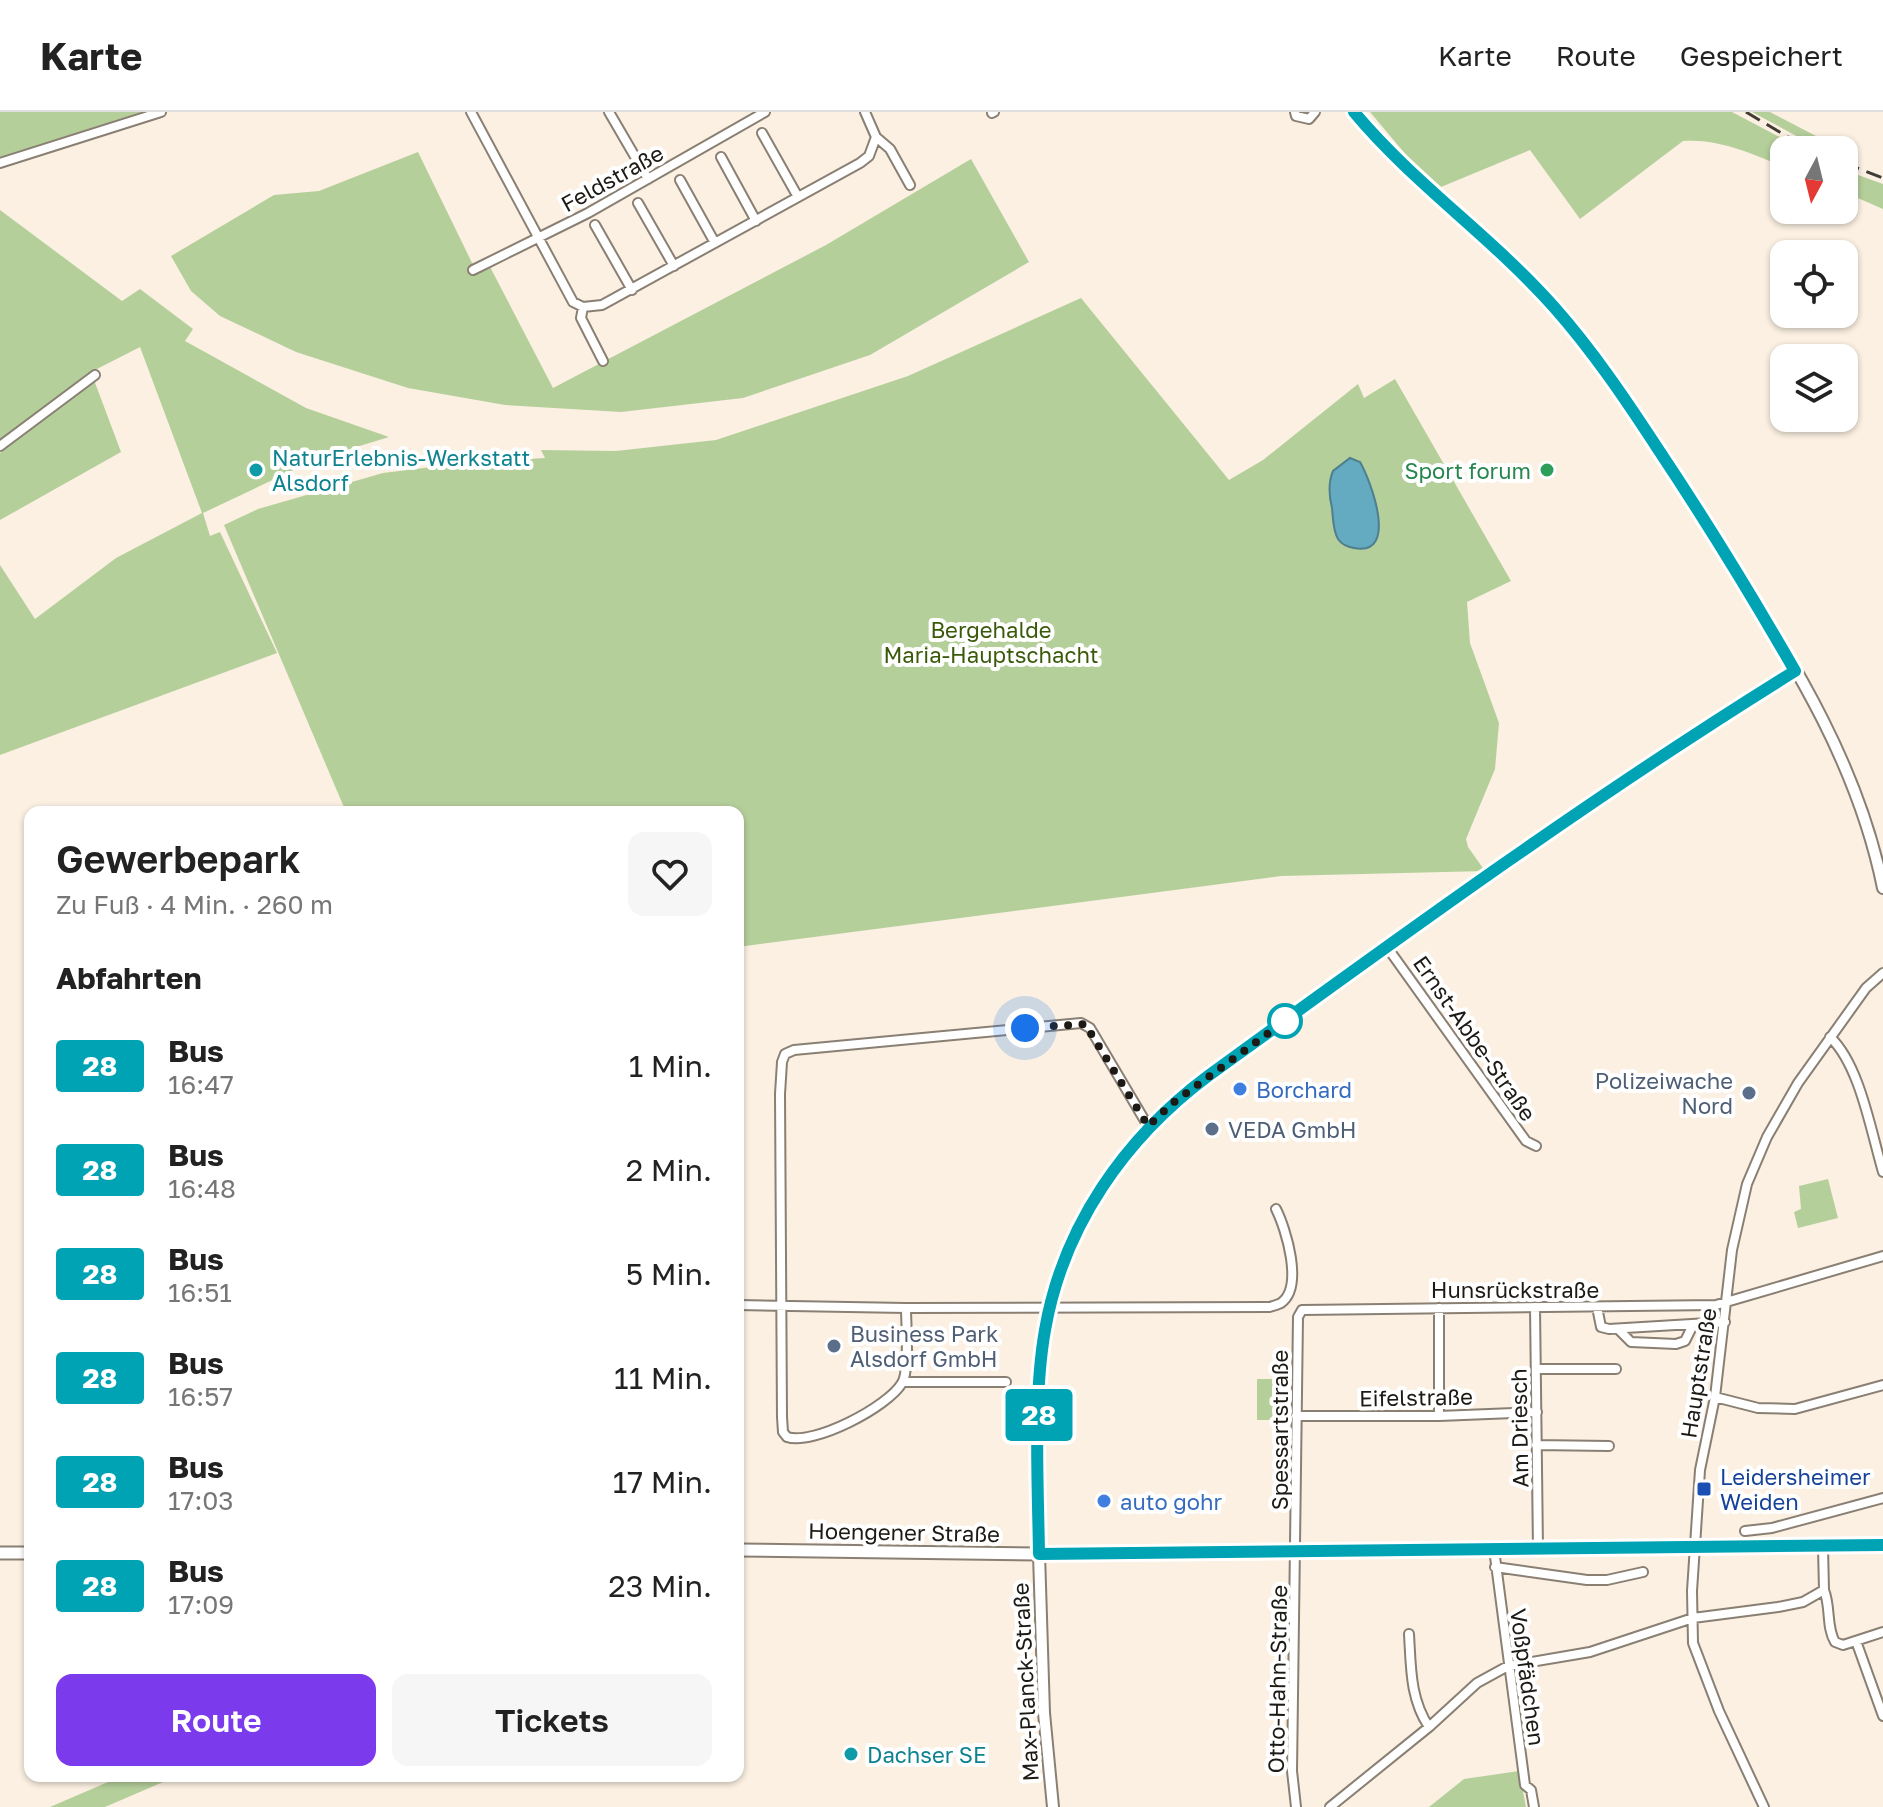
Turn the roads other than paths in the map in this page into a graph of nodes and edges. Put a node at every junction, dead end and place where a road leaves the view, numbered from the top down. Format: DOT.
graph roads {
  1 [pos="161,112"];
  2 [pos="471,112"];
  3 [pos="609,112"];
  4 [pos="765,112"];
  5 [pos="865,112"];
  6 [pos="1295,112"];
  7 [pos="1315,112"];
  8 [pos="1357,115"];
  9 [pos="762,133"];
  10 [pos="876,137"];
  11 [pos="721,157"];
  12 [pos="0,163"];
  13 [pos="648,179"];
  14 [pos="680,180"];
  15 [pos="910,185"];
  16 [pos="798,197"];
  17 [pos="638,203"];
  18 [pos="756,221"];
  19 [pos="595,225"];
  20 [pos="539,238"];
  21 [pos="715,243"];
  22 [pos="674,266"];
  23 [pos="473,270"];
  24 [pos="632,290"];
  25 [pos="583,307"];
  26 [pos="603,361"];
  27 [pos="95,375"];
  28 [pos="0,446"];
  29 [pos="1795,671"];
  30 [pos="1883,888"];
  31 [pos="1387,947"];
  32 [pos="1883,973"];
  33 [pos="1830,1037"];
  34 [pos="1148,1126"];
  35 [pos="1536,1146"];
  36 [pos="1883,1172"];
  37 [pos="1276,1209"];
  38 [pos="1883,1256"];
  39 [pos="1728,1303"];
  40 [pos="744,1305"];
  41 [pos="782,1307"];
  42 [pos="1050,1307"];
  43 [pos="1535,1307"];
  44 [pos="1597,1307"];
  45 [pos="906,1308"];
  46 [pos="1439,1308"];
  47 [pos="1302,1310"];
  48 [pos="1725,1322"];
  49 [pos="1693,1325"];
  50 [pos="1618,1329"];
  51 [pos="1536,1369"];
  52 [pos="1616,1369"];
  53 [pos="903,1382"];
  54 [pos="1006,1382"];
  55 [pos="1883,1385"];
  56 [pos="1715,1397"];
  57 [pos="1537,1412"];
  58 [pos="1296,1416"];
  59 [pos="1439,1416"];
  60 [pos="1536,1445"];
  61 [pos="1609,1446"];
  62 [pos="1883,1498"];
  63 [pos="1745,1531"];
  64 [pos="1039,1538"];
  65 [pos="1883,1545"];
  66 [pos="1823,1547"];
  67 [pos="1694,1548"];
  68 [pos="1494,1549"];
  69 [pos="1538,1549"];
  70 [pos="744,1550"];
  71 [pos="1296,1551"];
  72 [pos="0,1553"];
  73 [pos="24,1553"];
  74 [pos="1039,1554"];
  75 [pos="1495,1567"];
  76 [pos="1643,1572"];
  77 [pos="1824,1590"];
  78 [pos="1693,1618"];
  79 [pos="1883,1632"];
  80 [pos="1409,1634"];
  81 [pos="1856,1641"];
  82 [pos="1508,1666"];
  83 [pos="1883,1716"];
  84 [pos="1429,1727"];
  85 [pos="1053,1807"];
  86 [pos="1296,1807"];
  87 [pos="1330,1807"];
  88 [pos="1534,1807"];
  89 [pos="1764,1807"];
  1 -- 12 [label="street"];
  2 -- 20 [label="street"];
  3 -- 13 [label="street"];
  4 -- 13 [label="street, Feldstraße"];
  5 -- 10 [label="street"];
  6 -- 7 [label="street"];
  8 -- 29 [label="street"];
  9 -- 16 [label="street"];
  10 -- 15 [label="street"];
  10 -- 16 [label="street"];
  11 -- 18 [label="street"];
  13 -- 20 [label="street, Feldstraße"];
  14 -- 21 [label="street"];
  16 -- 18 [label="street"];
  17 -- 22 [label="street"];
  18 -- 21 [label="street"];
  19 -- 24 [label="street"];
  20 -- 23 [label="street, Feldstraße"];
  20 -- 25 [label="street"];
  21 -- 22 [label="street"];
  22 -- 24 [label="street"];
  24 -- 25 [label="street"];
  25 -- 26 [label="street"];
  27 -- 28 [label="street"];
  29 -- 30 [label="street"];
  29 -- 31 [label="street"];
  31 -- 34 [label="street"];
  31 -- 35 [label="street, Ernst-Abbe-Straße"];
  32 -- 33 [label="street, Hauptstraße"];
  33 -- 36 [label="street"];
  33 -- 39 [label="street, Hauptstraße"];
  34 -- 41 [label="street"];
  34 -- 42 [label="street"];
  37 -- 42 [label="street"];
  38 -- 39 [label="street, Hunsrückstraße"];
  39 -- 44 [label="street, Hunsrückstraße"];
  39 -- 48 [label="street, Hauptstraße"];
  40 -- 41 [label="street"];
  41 -- 45 [label="street"];
  41 -- 53 [label="street"];
  42 -- 45 [label="street"];
  42 -- 64 [label="street"];
  43 -- 44 [label="street, Hunsrückstraße"];
  43 -- 46 [label="street, Hunsrückstraße"];
  43 -- 51 [label="street, Am Driesch"];
  44 -- 50 [label="street"];
  45 -- 53 [label="street"];
  46 -- 47 [label="street, Hunsrückstraße"];
  46 -- 59 [label="street"];
  47 -- 58 [label="street, Spessartstraße"];
  48 -- 49 [label="street"];
  48 -- 56 [label="street, Hauptstraße"];
  49 -- 50 [label="street"];
  49 -- 50 [label="street"];
  51 -- 52 [label="street"];
  51 -- 57 [label="street, Am Driesch"];
  53 -- 54 [label="street"];
  55 -- 56 [label="street"];
  56 -- 67 [label="street, Hauptstraße"];
  57 -- 59 [label="street, Eifelstraße"];
  57 -- 60 [label="street, Am Driesch"];
  58 -- 59 [label="street, Eifelstraße"];
  58 -- 71 [label="street, Spessartstraße"];
  60 -- 61 [label="street"];
  60 -- 69 [label="street, Am Driesch"];
  62 -- 63 [label="street"];
  64 -- 74 [label="main road"];
  65 -- 66 [label="main road, Hoengener Straße"];
  66 -- 67 [label="main road, Hoengener Straße"];
  66 -- 77 [label="street"];
  67 -- 69 [label="main road, Hoengener Straße"];
  67 -- 78 [label="street, Hauptstraße"];
  68 -- 69 [label="main road, Hoengener Straße"];
  68 -- 71 [label="main road, Hoengener Straße"];
  68 -- 75 [label="street, Voßpfädchen"];
  70 -- 74 [label="main road, Hoengener Straße"];
  71 -- 74 [label="main road, Hoengener Straße"];
  71 -- 86 [label="street, Otto-Hahn-Straße"];
  72 -- 73 [label="main road"];
  74 -- 85 [label="street, Max-Planck-Straße"];
  75 -- 76 [label="street"];
  75 -- 82 [label="street, Voßpfädchen"];
  77 -- 78 [label="street"];
  77 -- 81 [label="street"];
  78 -- 82 [label="street"];
  78 -- 89 [label="street, Hauptstraße"];
  79 -- 81 [label="street"];
  80 -- 84 [label="street"];
  81 -- 83 [label="street"];
  82 -- 84 [label="street"];
  82 -- 88 [label="street, Voßpfädchen"];
  84 -- 87 [label="street"];
}
